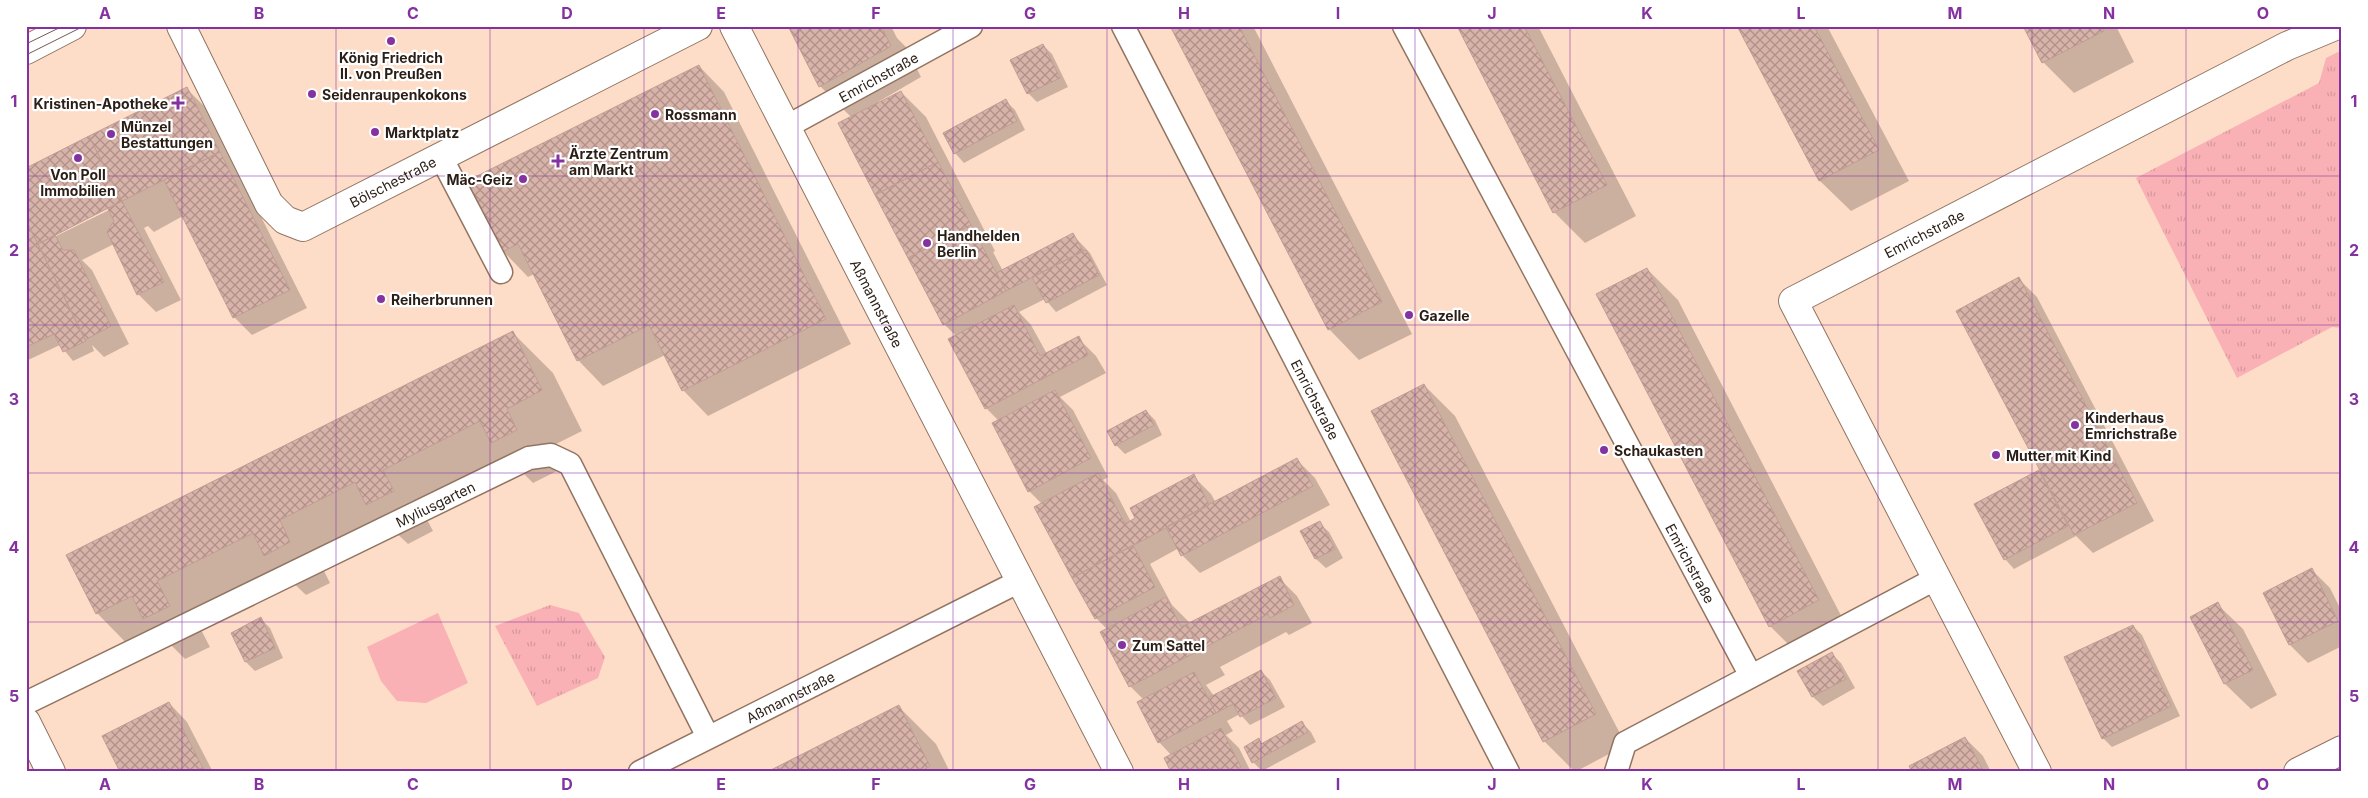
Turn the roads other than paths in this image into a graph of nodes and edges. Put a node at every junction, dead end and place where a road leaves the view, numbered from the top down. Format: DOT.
graph roads {
  1 [pos="72,26"];
  2 [pos="181,26"];
  3 [pos="698,26"];
  4 [pos="734,26"];
  5 [pos="971,26"];
  6 [pos="1123,26"];
  7 [pos="1404,26"];
  8 [pos="2334,26"];
  9 [pos="26,50"];
  10 [pos="786,127"];
  11 [pos="441,157"];
  12 [pos="501,272"];
  13 [pos="1937,578"];
  14 [pos="1020,581"];
  15 [pos="1751,676"];
  16 [pos="26,703"];
  17 [pos="26,722"];
  18 [pos="708,738"];
  19 [pos="2342,750"];
  20 [pos="51,772"];
  21 [pos="640,772"];
  22 [pos="1119,772"];
  23 [pos="1508,772"];
  24 [pos="1616,772"];
  25 [pos="2038,772"];
  26 [pos="2298,772"];
  1 -- 9 [label="street"];
  2 -- 11 [label="street, Bölschestraße"];
  3 -- 11 [label="street, Bölschestraße"];
  4 -- 10 [label="street, Aßmannstraße"];
  5 -- 10 [label="lane, Emrichstraße"];
  6 -- 23 [label="lane, Emrichstraße"];
  7 -- 15 [label="lane, Emrichstraße"];
  8 -- 13 [label="street, Emrichstraße"];
  10 -- 14 [label="street, Aßmannstraße"];
  11 -- 12 [label="lane"];
  13 -- 15 [label="lane"];
  13 -- 25 [label="street, Emrichstraße"];
  14 -- 18 [label="lane, Aßmannstraße"];
  14 -- 22 [label="street, Aßmannstraße"];
  15 -- 24 [label="lane"];
  16 -- 18 [label="lane, Myliusgarten"];
  17 -- 20 [label="street"];
  18 -- 21 [label="lane, Aßmannstraße"];
  19 -- 26 [label="street"];
}
